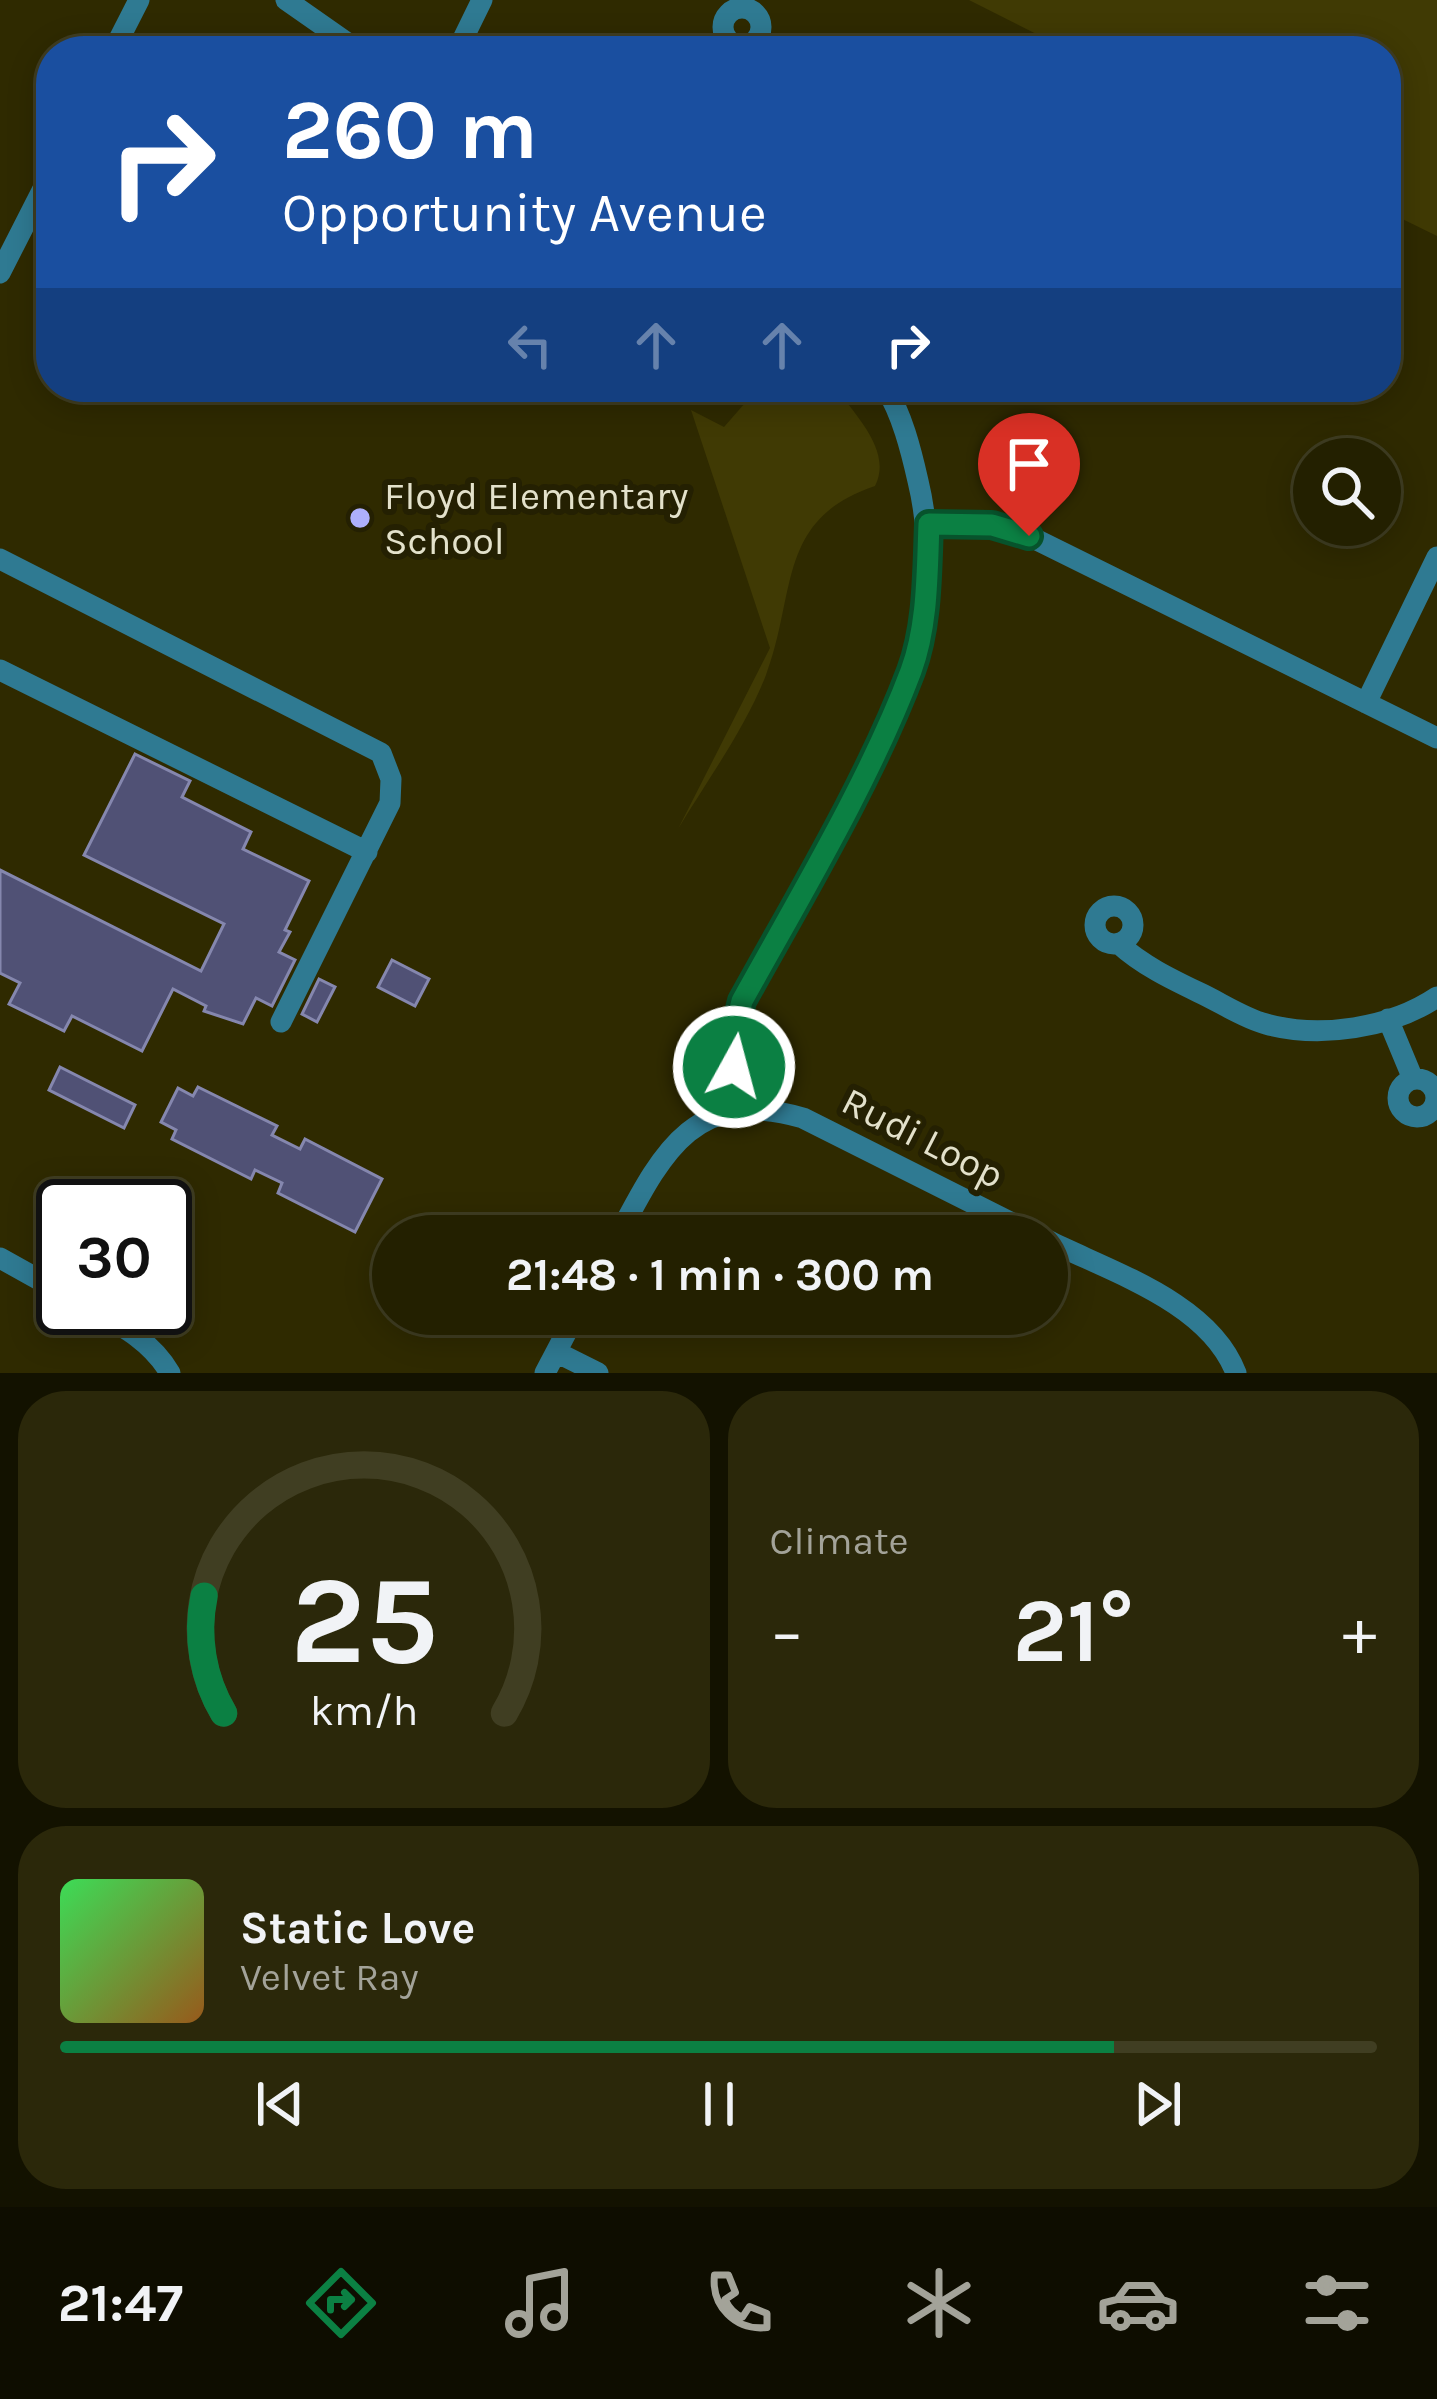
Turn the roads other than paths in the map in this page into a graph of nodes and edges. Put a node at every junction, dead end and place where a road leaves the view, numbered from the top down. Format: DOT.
graph roads {
  1 [pos="139,0"];
  2 [pos="286,0"];
  3 [pos="482,0"];
  4 [pos="121,36"];
  5 [pos="338,36"];
  6 [pos="464,36"];
  7 [pos="36,202"];
  8 [pos="0,273"];
  9 [pos="891,402"];
  10 [pos="929,524"];
  11 [pos="1437,557"];
  12 [pos="0,559"];
  13 [pos="0,670"];
  14 [pos="1366,703"];
  15 [pos="1437,738"];
  16 [pos="367,852"];
  17 [pos="1119,944"];
  18 [pos="1437,998"];
  19 [pos="1388,1019"];
  20 [pos="281,1022"];
  21 [pos="1413,1079"];
  22 [pos="743,1111"];
  23 [pos="630,1215"];
  24 [pos="996,1215"];
  25 [pos="1068,1251"];
  26 [pos="0,1258"];
  27 [pos="36,1278"];
  28 [pos="136,1335"];
  29 [pos="565,1335"];
  30 [pos="556,1352"];
  31 [pos="170,1373"];
  32 [pos="545,1373"];
  33 [pos="598,1373"];
  34 [pos="1236,1373"];
  1 -- 4 [label="street"];
  2 -- 5 [label="street"];
  3 -- 6 [label="street"];
  7 -- 8 [label="street"];
  9 -- 10 [label="street"];
  10 -- 14 [label="street"];
  10 -- 22 [label="street"];
  11 -- 14 [label="street"];
  12 -- 16 [label="street"];
  13 -- 16 [label="street"];
  14 -- 15 [label="street"];
  16 -- 20 [label="street"];
  17 -- 19 [label="street"];
  18 -- 19 [label="street"];
  19 -- 21 [label="street"];
  22 -- 23 [label="street, Rudi Loop"];
  22 -- 24 [label="street, Rudi Loop"];
  25 -- 34 [label="street"];
  26 -- 27 [label="street"];
  28 -- 31 [label="street"];
  29 -- 30 [label="street"];
  30 -- 32 [label="street"];
  30 -- 33 [label="street"];
}
